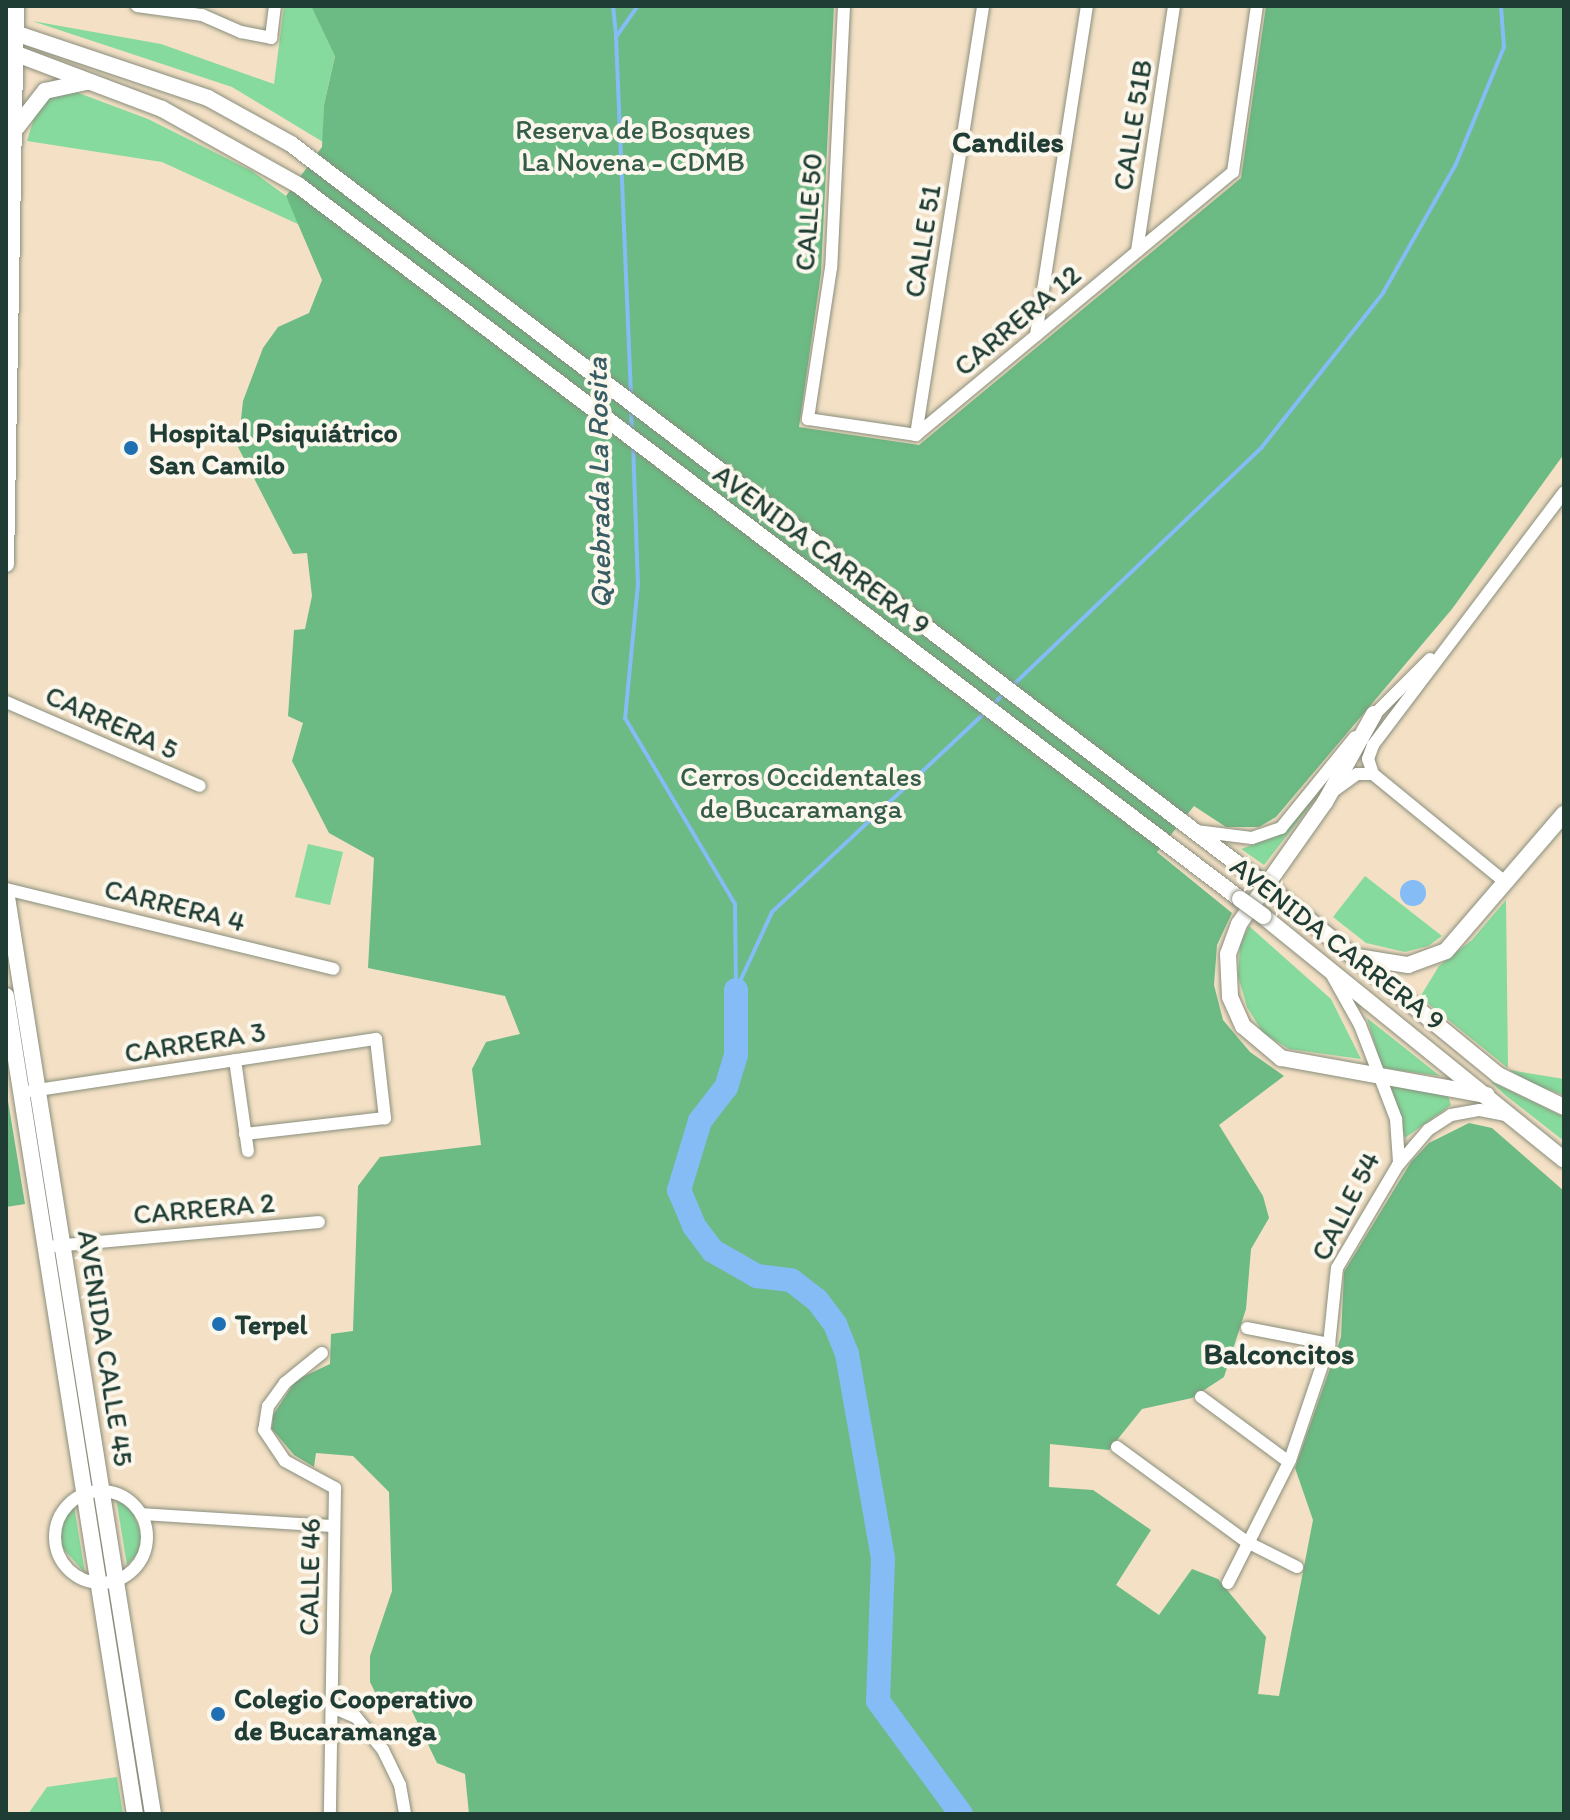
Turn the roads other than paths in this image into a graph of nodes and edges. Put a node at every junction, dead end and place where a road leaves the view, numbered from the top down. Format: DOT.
graph roads {
  1 [pos="16,6"];
  2 [pos="137,6"];
  3 [pos="275,6"];
  4 [pos="844,6"];
  5 [pos="983,6"];
  6 [pos="1087,6"];
  7 [pos="1174,6"];
  8 [pos="1257,6"];
  9 [pos="11,31"];
  10 [pos="10,52"];
  11 [pos="96,81"];
  12 [pos="15,132"];
  13 [pos="10,209"];
  14 [pos="1137,251"];
  15 [pos="1036,335"];
  16 [pos="8,423"];
  17 [pos="916,435"];
  18 [pos="1564,492"];
  19 [pos="6,564"];
  20 [pos="1443,649"];
  21 [pos="6,702"];
  22 [pos="1374,714"];
  23 [pos="1373,774"];
  24 [pos="200,786"];
  25 [pos="1325,802"];
  26 [pos="1564,814"];
  27 [pos="1189,827"];
  28 [pos="1506,883"];
  29 [pos="6,890"];
  30 [pos="1353,956"];
  31 [pos="1327,967"];
  32 [pos="333,969"];
  33 [pos="6,996"];
  34 [pos="235,1060"];
  35 [pos="1378,1074"];
  36 [pos="29,1091"];
  37 [pos="1487,1095"];
  38 [pos="1564,1107"];
  39 [pos="1513,1116"];
  40 [pos="245,1134"];
  41 [pos="248,1151"];
  42 [pos="1564,1160"];
  43 [pos="1398,1165"];
  44 [pos="319,1222"];
  45 [pos="54,1246"];
  46 [pos="1247,1328"];
  47 [pos="1329,1344"];
  48 [pos="322,1353"];
  49 [pos="1201,1397"];
  50 [pos="1117,1447"];
  51 [pos="1289,1462"];
  52 [pos="102,1491"];
  53 [pos="85,1493"];
  54 [pos="141,1514"];
  55 [pos="334,1526"];
  56 [pos="1247,1542"];
  57 [pos="1297,1567"];
  58 [pos="116,1581"];
  59 [pos="1228,1583"];
  60 [pos="99,1584"];
  61 [pos="332,1707"];
  62 [pos="135,1814"];
  63 [pos="153,1814"];
  64 [pos="330,1814"];
  65 [pos="405,1814"];
  1 -- 9 [label="main road"];
  2 -- 3 [label="street"];
  4 -- 17 [label="street, CALLE 50"];
  5 -- 17 [label="street, CALLE 51"];
  6 -- 15 [label="street"];
  7 -- 14 [label="street, CALLE 51B"];
  8 -- 14 [label="street, CARRERA 12"];
  9 -- 10 [label="main road"];
  9 -- 27 [label="main road, AVENIDA CARRERA 9"];
  10 -- 11 [label="main road, AVENIDA CARRERA 9"];
  10 -- 12 [label="main road"];
  11 -- 12 [label="main road"];
  11 -- 31 [label="main road, AVENIDA CARRERA 9, bridge"];
  12 -- 13 [label="main road"];
  13 -- 16 [label="main road"];
  14 -- 15 [label="street, CARRERA 12"];
  15 -- 17 [label="street, CARRERA 12"];
  16 -- 19 [label="main road"];
  18 -- 20 [label="street"];
  20 -- 22 [label="street"];
  20 -- 23 [label="street"];
  21 -- 24 [label="street, CARRERA 5"];
  22 -- 25 [label="main road"];
  22 -- 27 [label="street"];
  23 -- 25 [label="street"];
  23 -- 28 [label="street"];
  25 -- 35 [label="main road"];
  26 -- 28 [label="main road"];
  27 -- 30 [label="main road, AVENIDA CARRERA 9, bridge"];
  28 -- 30 [label="main road"];
  29 -- 32 [label="street, CARRERA 4"];
  29 -- 36 [label="main road, AVENIDA CALLE 45"];
  30 -- 38 [label="main road, AVENIDA CARRERA 9"];
  31 -- 35 [label="street, CALLE 54"];
  31 -- 37 [label="main road, AVENIDA CARRERA 9"];
  33 -- 36 [label="main road, AVENIDA CALLE 45"];
  34 -- 36 [label="street, CARRERA 3"];
  34 -- 40 [label="street"];
  34 -- 40 [label="street, CARRERA 3"];
  35 -- 37 [label="main road"];
  35 -- 43 [label="street, CALLE 54"];
  36 -- 45 [label="main road, AVENIDA CALLE 45"];
  37 -- 39 [label="main road, AVENIDA CARRERA 9"];
  39 -- 42 [label="main road, AVENIDA CARRERA 9"];
  39 -- 43 [label="street"];
  40 -- 41 [label="street"];
  43 -- 47 [label="street, CALLE 54"];
  44 -- 45 [label="street, CARRERA 2"];
  45 -- 52 [label="main road, AVENIDA CALLE 45"];
  45 -- 53 [label="main road, AVENIDA CALLE 45"];
  46 -- 47 [label="street"];
  47 -- 51 [label="street, CALLE 54"];
  48 -- 55 [label="street, CALLE 46"];
  49 -- 51 [label="street"];
  50 -- 56 [label="street"];
  51 -- 56 [label="street, CALLE 54"];
  52 -- 53 [label="street"];
  52 -- 54 [label="street"];
  52 -- 58 [label="main road, AVENIDA CALLE 45"];
  53 -- 60 [label="main road, AVENIDA CALLE 45"];
  53 -- 60 [label="street"];
  54 -- 55 [label="street"];
  54 -- 58 [label="street"];
  55 -- 61 [label="street, CALLE 46"];
  56 -- 57 [label="street"];
  56 -- 59 [label="street, CALLE 54"];
  58 -- 60 [label="street"];
  58 -- 63 [label="main road, AVENIDA CALLE 45"];
  60 -- 62 [label="main road, AVENIDA CALLE 45"];
  61 -- 64 [label="street, CALLE 46"];
  61 -- 65 [label="street"];
}
